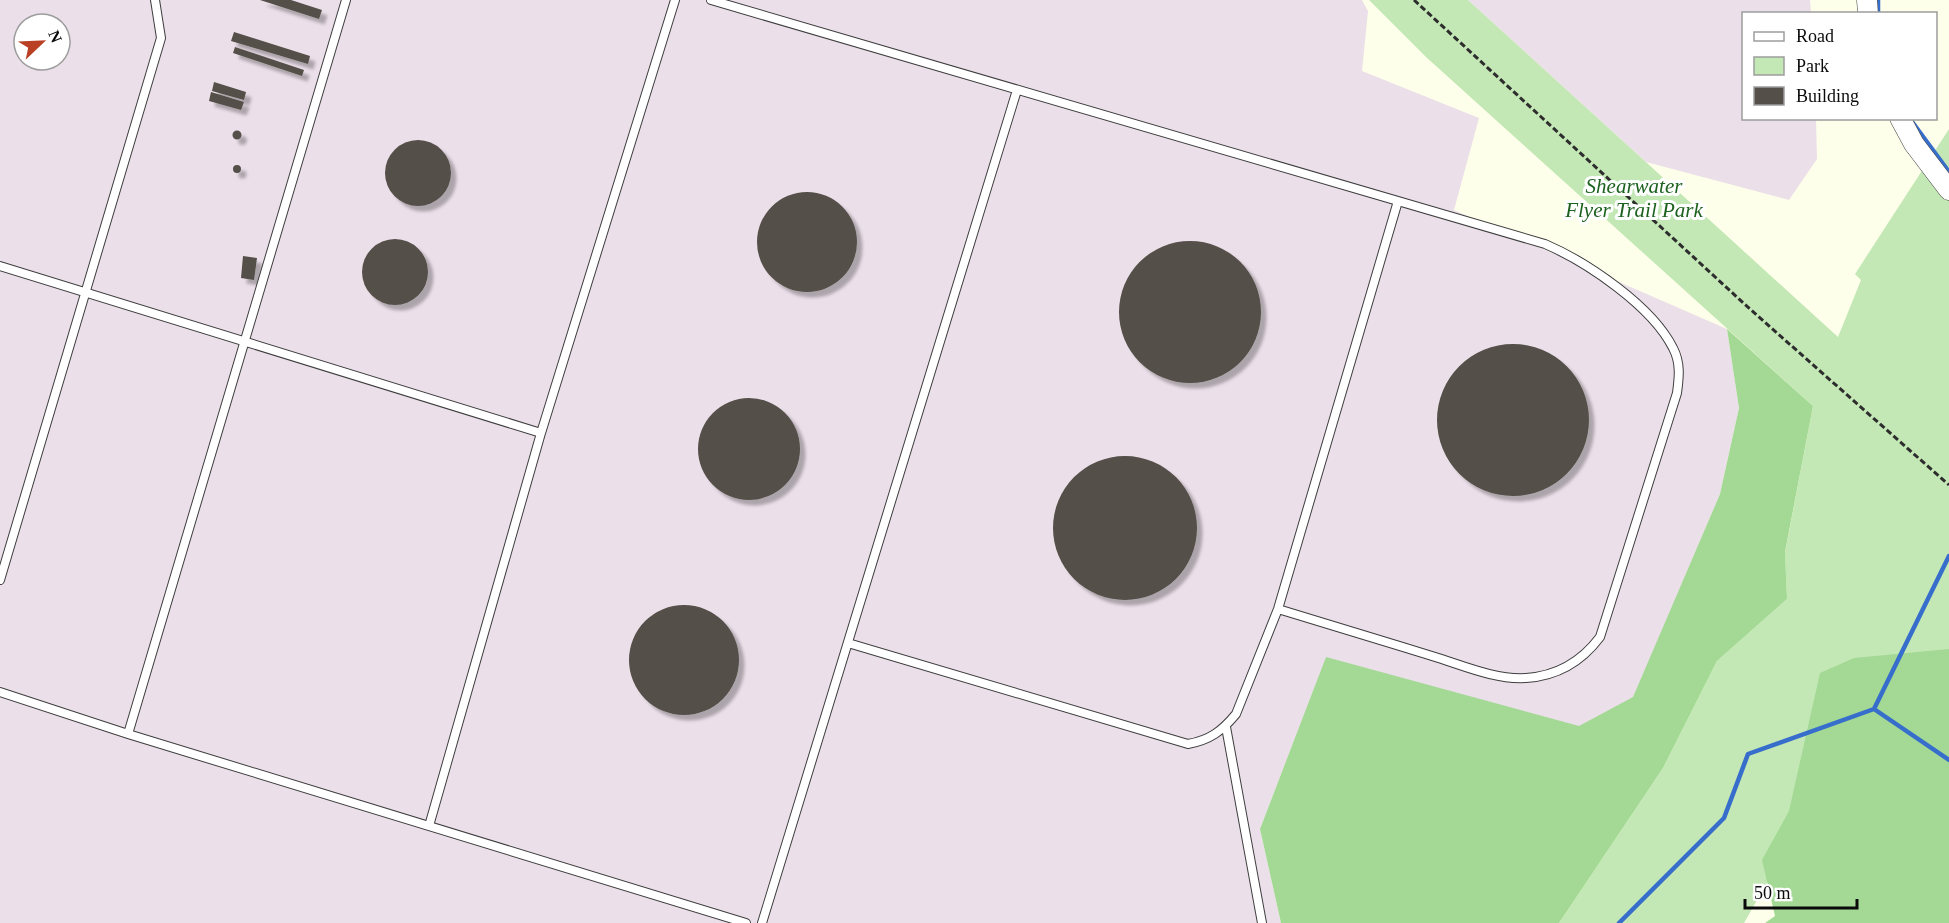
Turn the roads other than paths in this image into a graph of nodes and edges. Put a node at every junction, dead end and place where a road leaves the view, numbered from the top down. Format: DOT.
graph roads {
  1 [pos="155,0"];
  2 [pos="346,0"];
  3 [pos="675,0"];
  4 [pos="711,0"];
  5 [pos="1017,90"];
  6 [pos="1901,120"];
  7 [pos="1949,190"];
  8 [pos="1398,201"];
  9 [pos="0,266"];
  10 [pos="86,293"];
  11 [pos="246,342"];
  12 [pos="541,433"];
  13 [pos="0,580"];
  14 [pos="1278,609"];
  15 [pos="848,643"];
  16 [pos="0,692"];
  17 [pos="1226,727"];
  18 [pos="128,734"];
  19 [pos="429,826"];
  20 [pos="746,923"];
  21 [pos="762,923"];
  22 [pos="1262,923"];
  1 -- 10 [label="lane"];
  2 -- 11 [label="lane"];
  3 -- 12 [label="lane"];
  4 -- 5 [label="lane"];
  5 -- 8 [label="lane"];
  5 -- 15 [label="lane"];
  6 -- 7 [label="street"];
  8 -- 14 [label="lane"];
  8 -- 14 [label="lane"];
  9 -- 10 [label="lane"];
  10 -- 11 [label="lane"];
  10 -- 13 [label="lane"];
  11 -- 12 [label="lane"];
  11 -- 18 [label="lane"];
  12 -- 19 [label="lane"];
  14 -- 17 [label="lane"];
  15 -- 17 [label="lane"];
  15 -- 21 [label="lane"];
  16 -- 18 [label="lane"];
  17 -- 22 [label="lane"];
  18 -- 19 [label="lane"];
  19 -- 20 [label="lane"];
}
